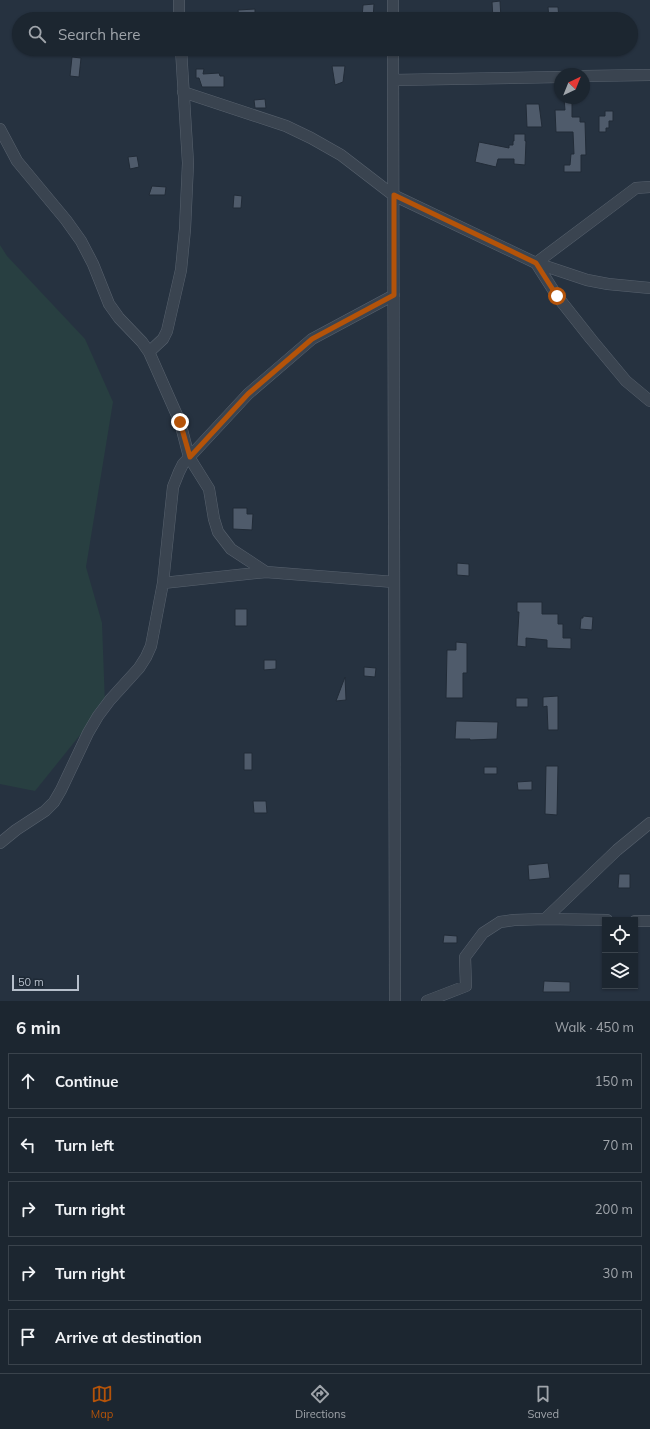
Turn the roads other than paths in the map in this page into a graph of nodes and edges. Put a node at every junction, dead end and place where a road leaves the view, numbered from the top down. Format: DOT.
graph roads {
  1 [pos="178,0"];
  2 [pos="393,0"];
  3 [pos="179,12"];
  4 [pos="393,12"];
  5 [pos="181,56"];
  6 [pos="393,56"];
  7 [pos="650,75"];
  8 [pos="590,76"];
  9 [pos="554,77"];
  10 [pos="393,80"];
  11 [pos="183,92"];
  12 [pos="0,130"];
  13 [pos="650,186"];
  14 [pos="394,195"];
  15 [pos="536,263"];
  16 [pos="650,288"];
  17 [pos="394,295"];
  18 [pos="149,352"];
  19 [pos="650,401"];
  20 [pos="190,457"];
  21 [pos="266,572"];
  22 [pos="394,582"];
  23 [pos="163,583"];
  24 [pos="650,823"];
  25 [pos="0,843"];
  26 [pos="545,918"];
  27 [pos="602,920"];
  28 [pos="638,921"];
  29 [pos="650,921"];
  30 [pos="394,1001"];
  31 [pos="427,1001"];
  1 -- 3 [label="street"];
  2 -- 4 [label="street"];
  5 -- 11 [label="street"];
  6 -- 10 [label="street"];
  7 -- 8 [label="street"];
  9 -- 10 [label="street"];
  10 -- 14 [label="street"];
  11 -- 14 [label="street"];
  11 -- 18 [label="street"];
  12 -- 18 [label="street"];
  13 -- 15 [label="street"];
  14 -- 15 [label="street"];
  14 -- 17 [label="street"];
  15 -- 16 [label="street"];
  15 -- 19 [label="street"];
  17 -- 20 [label="street"];
  17 -- 22 [label="street"];
  18 -- 20 [label="street"];
  20 -- 21 [label="street"];
  20 -- 23 [label="street"];
  21 -- 22 [label="street"];
  21 -- 23 [label="street"];
  22 -- 30 [label="street"];
  23 -- 25 [label="street"];
  24 -- 26 [label="street"];
  26 -- 27 [label="street"];
  26 -- 31 [label="street"];
  28 -- 29 [label="street"];
}
